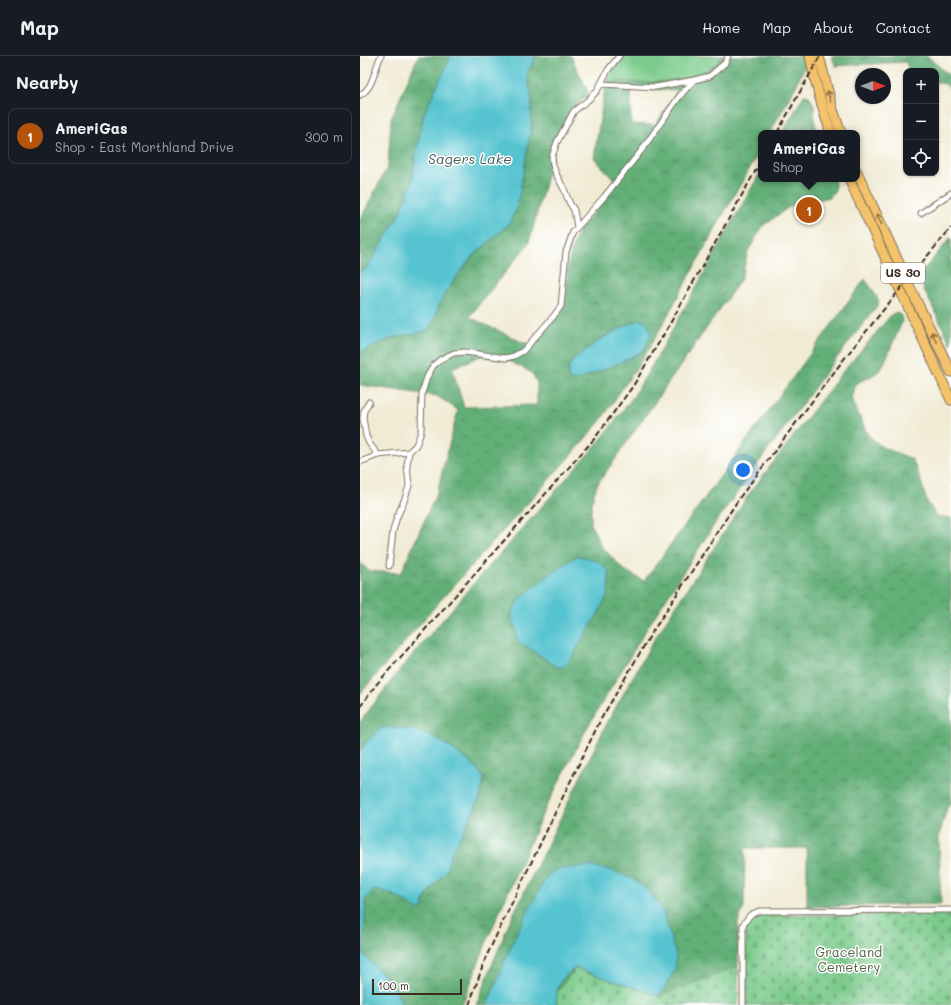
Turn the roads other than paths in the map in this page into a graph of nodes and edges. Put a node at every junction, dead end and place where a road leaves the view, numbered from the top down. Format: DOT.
graph roads {
  1 [pos="381,56"];
  2 [pos="619,56"];
  3 [pos="728,56"];
  4 [pos="810,56"];
  5 [pos="819,56"];
  6 [pos="694,80"];
  7 [pos="602,84"];
  8 [pos="360,95"];
  9 [pos="830,130"];
  10 [pos="840,130"];
  11 [pos="860,179"];
  12 [pos="850,182"];
  13 [pos="951,193"];
  14 [pos="921,213"];
  15 [pos="577,227"];
  16 [pos="951,372"];
  17 [pos="951,400"];
  18 [pos="369,402"];
  19 [pos="409,452"];
  20 [pos="378,455"];
  21 [pos="360,462"];
  22 [pos="389,566"];
  23 [pos="951,910"];
  24 [pos="743,1005"];
  1 -- 8 [label="street"];
  2 -- 7 [label="street"];
  3 -- 6 [label="street"];
  4 -- 9 [label="highway"];
  10 -- 5 [label="highway, one-way"];
  6 -- 7 [label="street"];
  6 -- 15 [label="street"];
  7 -- 15 [label="street"];
  16 -- 11 [label="highway, US 30, one-way"];
  12 -- 17 [label="highway, US 30"];
  13 -- 14 [label="street"];
  15 -- 19 [label="street"];
  18 -- 20 [label="street"];
  19 -- 20 [label="street"];
  19 -- 22 [label="street"];
  20 -- 21 [label="street"];
  23 -- 24 [label="street"];
}
